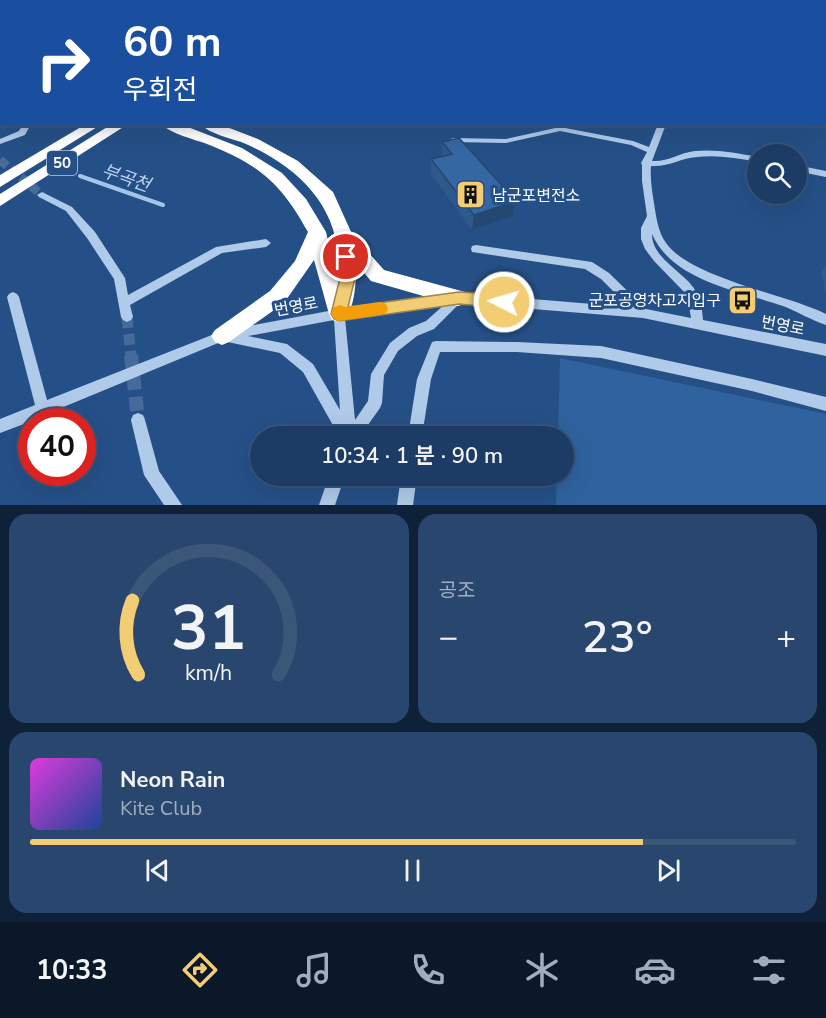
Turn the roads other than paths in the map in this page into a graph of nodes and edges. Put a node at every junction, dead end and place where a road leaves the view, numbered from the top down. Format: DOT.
graph roads {
  1 [pos="26,126"];
  2 [pos="93,126"];
  3 [pos="120,126"];
  4 [pos="211,126"];
  5 [pos="661,126"];
  6 [pos="173,127"];
  7 [pos="453,140"];
  8 [pos="0,141"];
  9 [pos="652,151"];
  10 [pos="747,158"];
  11 [pos="645,162"];
  12 [pos="807,170"];
  13 [pos="826,174"];
  14 [pos="0,182"];
  15 [pos="42,195"];
  16 [pos="0,201"];
  17 [pos="651,217"];
  18 [pos="317,232"];
  19 [pos="345,237"];
  20 [pos="266,243"];
  21 [pos="476,249"];
  22 [pos="13,297"];
  23 [pos="459,298"];
  24 [pos="124,303"];
  25 [pos="643,313"];
  26 [pos="339,314"];
  27 [pos="127,317"];
  28 [pos="826,320"];
  29 [pos="698,324"];
  30 [pos="430,325"];
  31 [pos="222,336"];
  32 [pos="436,346"];
  33 [pos="826,350"];
  34 [pos="826,404"];
  35 [pos="42,408"];
  36 [pos="48,408"];
  37 [pos="18,419"];
  38 [pos="138,420"];
  39 [pos="0,426"];
  40 [pos="344,426"];
  41 [pos="349,426"];
  42 [pos="358,426"];
  43 [pos="417,426"];
  44 [pos="334,486"];
  45 [pos="408,486"];
  46 [pos="174,505"];
  47 [pos="327,505"];
  48 [pos="405,505"];
  1 -- 8 [label="street"];
  2 -- 14 [label="highway, 50"];
  3 -- 16 [label="highway, 50"];
  4 -- 19 [label="highway"];
  5 -- 9 [label="street"];
  6 -- 18 [label="highway"];
  7 -- 9 [label="street"];
  9 -- 11 [label="street"];
  10 -- 11 [label="street"];
  11 -- 17 [label="street"];
  12 -- 13 [label="street"];
  15 -- 24 [label="street"];
  17 -- 28 [label="street"];
  17 -- 29 [label="street"];
  18 -- 26 [label="highway"];
  18 -- 31 [label="highway"];
  19 -- 23 [label="highway"];
  19 -- 26 [label="highway"];
  20 -- 24 [label="street"];
  21 -- 25 [label="street"];
  22 -- 35 [label="street"];
  23 -- 25 [label="street, 번영로"];
  23 -- 26 [label="street, 번영로"];
  23 -- 30 [label="street"];
  24 -- 27 [label="street"];
  25 -- 29 [label="street, 번영로"];
  26 -- 31 [label="street, 번영로"];
  26 -- 41 [label="street"];
  29 -- 33 [label="street, 번영로"];
  30 -- 32 [label="street"];
  30 -- 42 [label="street"];
  31 -- 36 [label="street, 번영로"];
  31 -- 40 [label="street"];
  32 -- 34 [label="street"];
  32 -- 43 [label="street"];
  37 -- 39 [label="street, 번영로"];
  38 -- 46 [label="street"];
  44 -- 47 [label="street"];
  45 -- 48 [label="street"];
}
